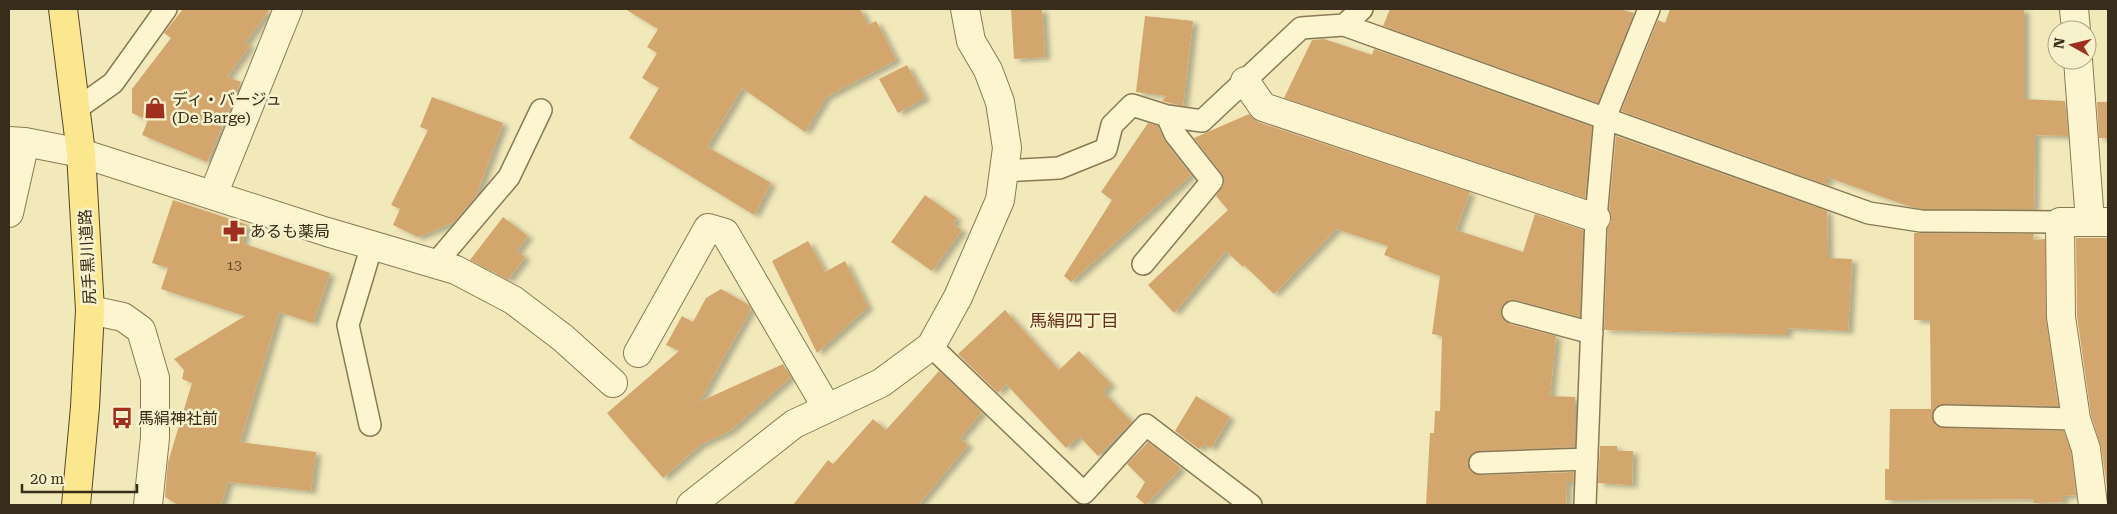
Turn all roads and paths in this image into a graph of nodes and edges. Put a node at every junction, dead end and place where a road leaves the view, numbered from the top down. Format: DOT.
graph roads {
  1 [pos="63,9"];
  2 [pos="166,9"];
  3 [pos="288,9"];
  4 [pos="965,9"];
  5 [pos="1362,9"];
  6 [pos="1649,9"];
  7 [pos="1344,25"];
  8 [pos="2079,70"];
  9 [pos="1245,80"];
  10 [pos="75,110"];
  11 [pos="540,110"];
  12 [pos="1167,116"];
  13 [pos="1605,118"];
  14 [pos="17,142"];
  15 [pos="81,154"];
  16 [pos="1004,171"];
  17 [pos="213,195"];
  18 [pos="9,213"];
  19 [pos="1596,218"];
  20 [pos="2060,222"];
  21 [pos="2099,222"];
  22 [pos="372,245"];
  23 [pos="435,264"];
  24 [pos="1143,264"];
  25 [pos="90,310"];
  26 [pos="1513,312"];
  27 [pos="1592,333"];
  28 [pos="931,346"];
  29 [pos="638,353"];
  30 [pos="614,383"];
  31 [pos="827,408"];
  32 [pos="1944,416"];
  33 [pos="2076,419"];
  34 [pos="370,425"];
  35 [pos="1587,459"];
  36 [pos="1480,463"];
  37 [pos="76,505"];
  38 [pos="148,505"];
  39 [pos="691,505"];
  40 [pos="1251,505"];
  41 [pos="1585,505"];
  42 [pos="2093,505"];
  1 -- 10 [label="main road, 尻手黒川道路"];
  2 -- 10 [label="lane"];
  3 -- 17 [label="street"];
  4 -- 16 [label="street"];
  5 -- 7 [label="lane"];
  6 -- 13 [label="lane"];
  7 -- 9 [label="lane"];
  7 -- 13 [label="lane"];
  8 -- 21 [label="street"];
  9 -- 12 [label="lane"];
  9 -- 19 [label="street"];
  10 -- 15 [label="main road, 尻手黒川道路"];
  11 -- 23 [label="lane"];
  12 -- 16 [label="lane"];
  12 -- 24 [label="lane"];
  13 -- 19 [label="lane"];
  13 -- 20 [label="lane"];
  14 -- 15 [label="street"];
  14 -- 18 [label="street"];
  15 -- 17 [label="street"];
  15 -- 25 [label="main road, 尻手黒川道路"];
  16 -- 28 [label="street"];
  17 -- 22 [label="street"];
  19 -- 27 [label="lane"];
  20 -- 21 [label="street"];
  20 -- 33 [label="street"];
  22 -- 23 [label="street"];
  22 -- 34 [label="lane"];
  23 -- 30 [label="street"];
  25 -- 37 [label="main road, 尻手黒川道路"];
  25 -- 38 [label="street"];
  26 -- 27 [label="lane"];
  27 -- 35 [label="lane"];
  28 -- 31 [label="street"];
  28 -- 40 [label="lane"];
  29 -- 31 [label="street"];
  31 -- 39 [label="street"];
  32 -- 33 [label="lane"];
  33 -- 42 [label="street"];
  35 -- 36 [label="lane"];
  35 -- 41 [label="lane"];
}
